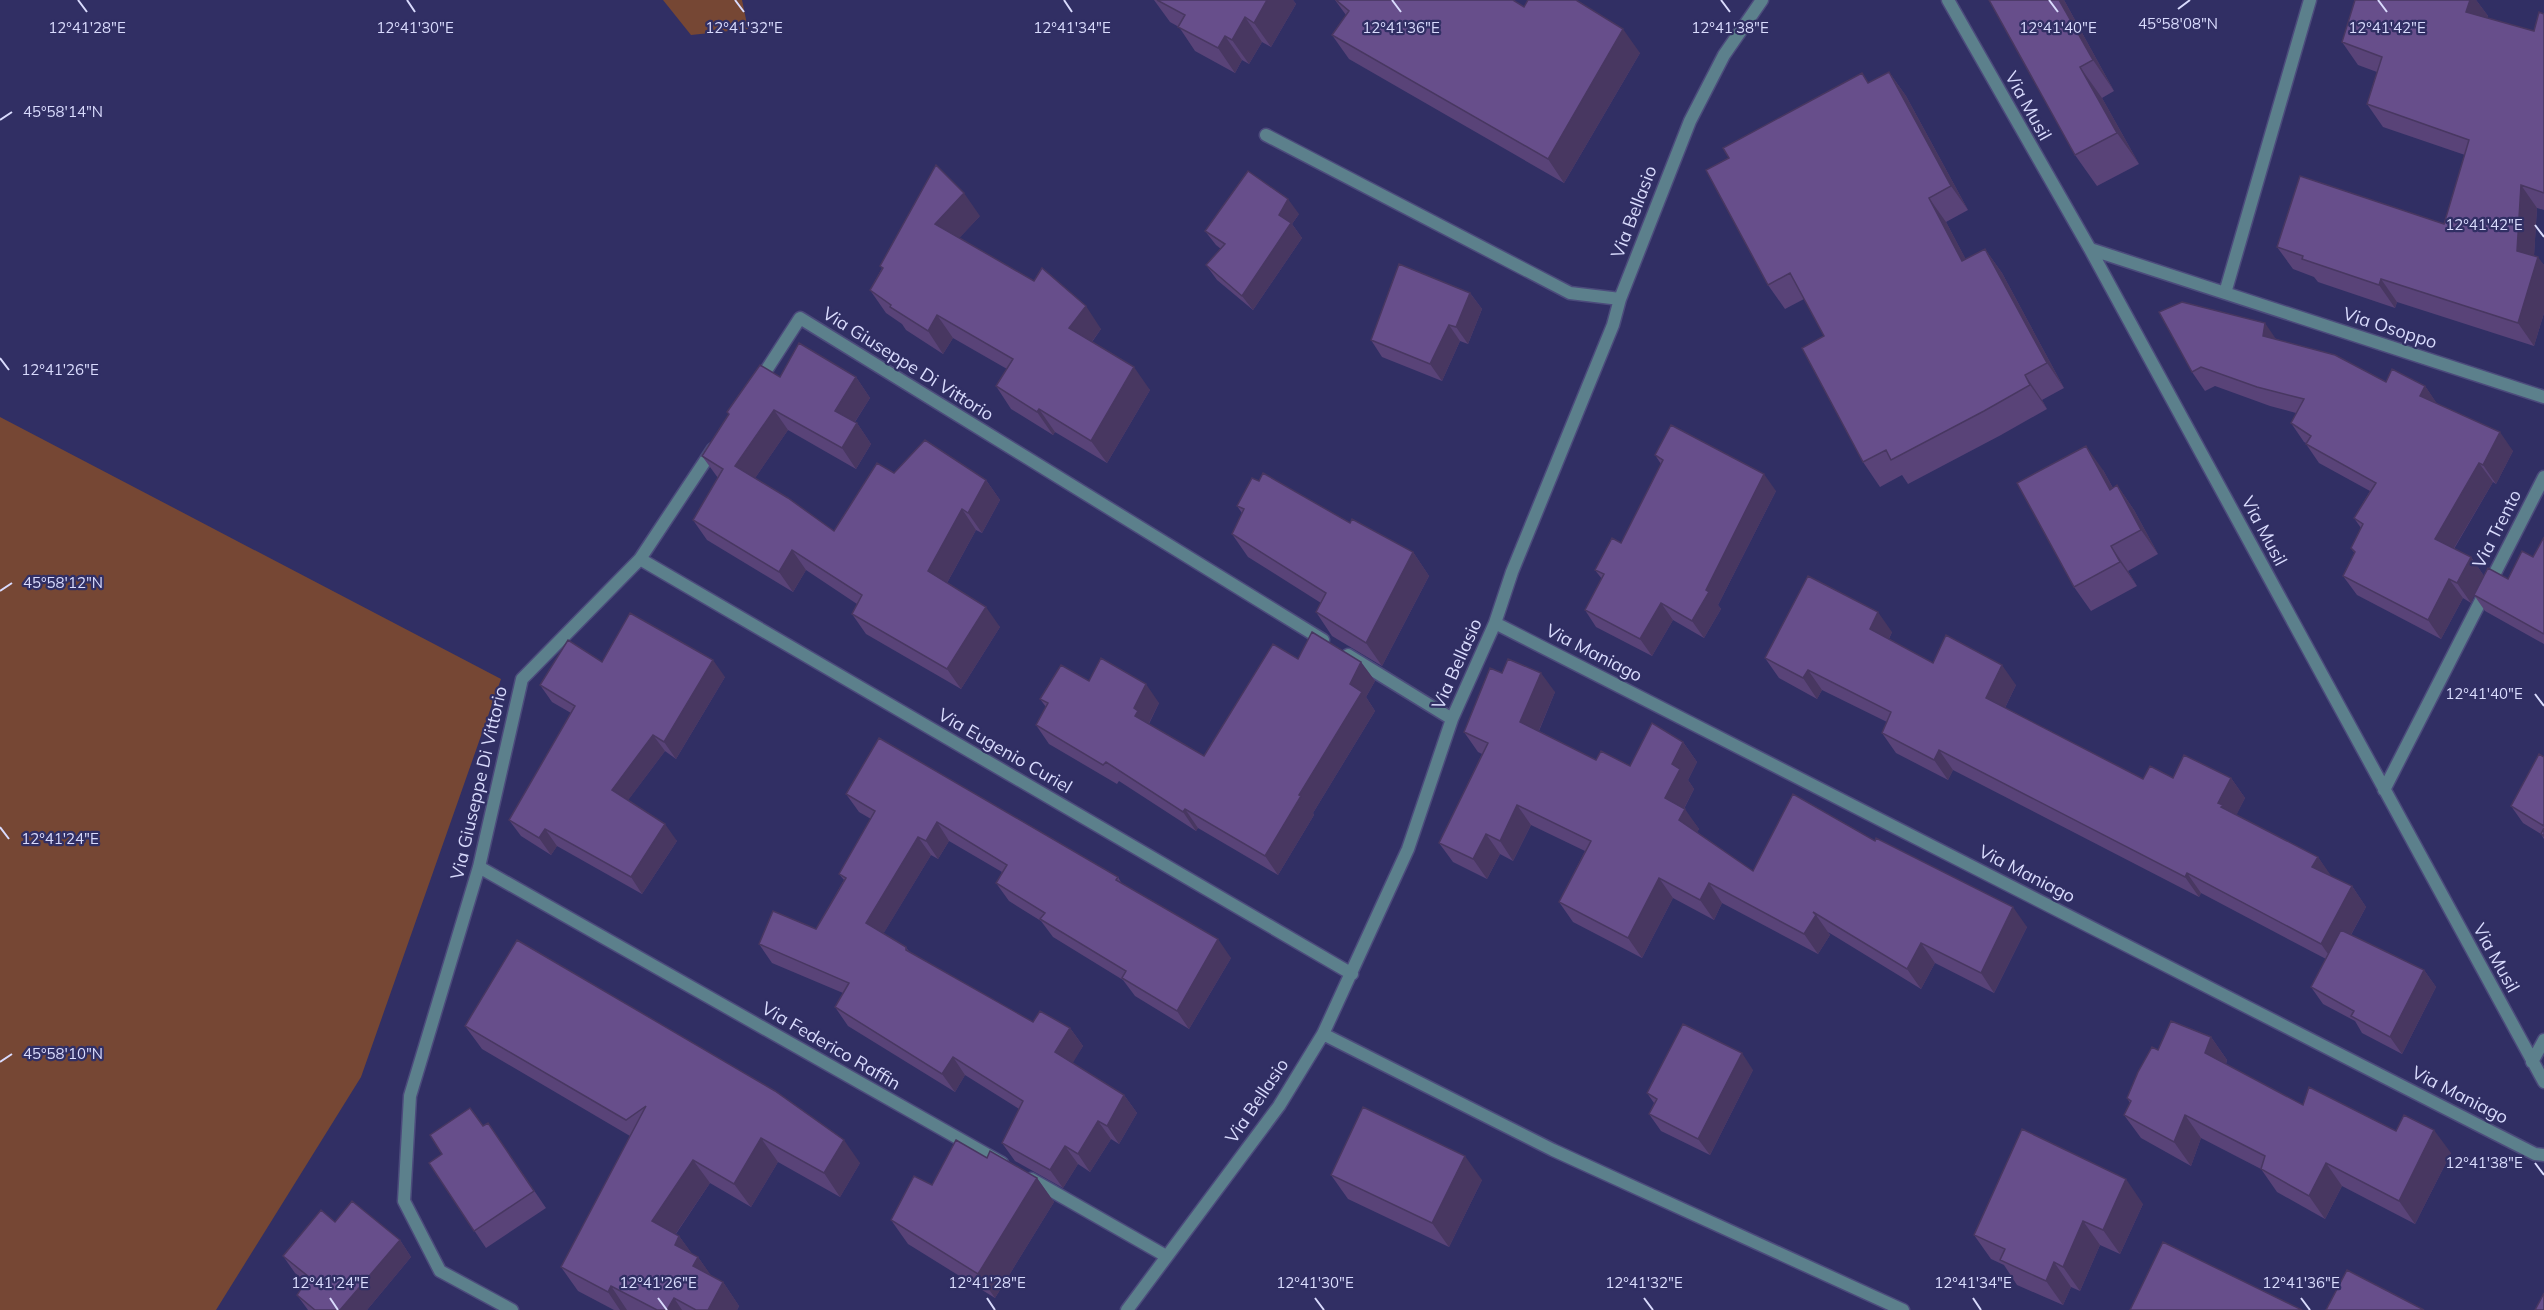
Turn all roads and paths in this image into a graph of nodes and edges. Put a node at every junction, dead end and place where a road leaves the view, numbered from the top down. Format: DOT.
graph roads {
  1 [pos="1762,0"];
  2 [pos="1948,0"];
  3 [pos="2310,0"];
  4 [pos="1266,135"];
  5 [pos="2090,249"];
  6 [pos="2225,293"];
  7 [pos="1620,299"];
  8 [pos="749,395"];
  9 [pos="2544,397"];
  10 [pos="723,434"];
  11 [pos="2544,477"];
  12 [pos="640,559"];
  13 [pos="1495,623"];
  14 [pos="1452,719"];
  15 [pos="2384,790"];
  16 [pos="479,867"];
  17 [pos="1352,974"];
  18 [pos="1323,1034"];
  19 [pos="2544,1040"];
  20 [pos="2532,1062"];
  21 [pos="2544,1082"];
  22 [pos="2544,1155"];
  23 [pos="1166,1256"];
  24 [pos="512,1310"];
  25 [pos="1127,1310"];
  26 [pos="1903,1310"];
  1 -- 7 [label="street, Via Bellasio"];
  2 -- 5 [label="street, Via Musil"];
  3 -- 6 [label="street"];
  4 -- 7 [label="street"];
  5 -- 6 [label="street, Via Osoppo"];
  5 -- 15 [label="street, Via Musil"];
  6 -- 9 [label="street, Via Osoppo"];
  7 -- 13 [label="street, Via Bellasio"];
  8 -- 14 [label="street, Via Giuseppe Di Vittorio"];
  10 -- 12 [label="street, Via Giuseppe Di Vittorio"];
  11 -- 15 [label="street, Via Trento"];
  12 -- 16 [label="street, Via Giuseppe Di Vittorio"];
  12 -- 17 [label="street, Via Eugenio Curiel"];
  13 -- 14 [label="street, Via Bellasio"];
  13 -- 22 [label="street, Via Maniago"];
  14 -- 17 [label="street, Via Bellasio"];
  15 -- 20 [label="street, Via Musil"];
  16 -- 23 [label="street, Via Federico Raffin"];
  16 -- 24 [label="street, Via Giuseppe Di Vittorio"];
  17 -- 18 [label="street, Via Bellasio"];
  18 -- 23 [label="street, Via Bellasio"];
  18 -- 26 [label="street"];
  19 -- 20 [label="street"];
  20 -- 21 [label="street, Via Musil"];
  23 -- 25 [label="street, Via Bellasio"];
}
